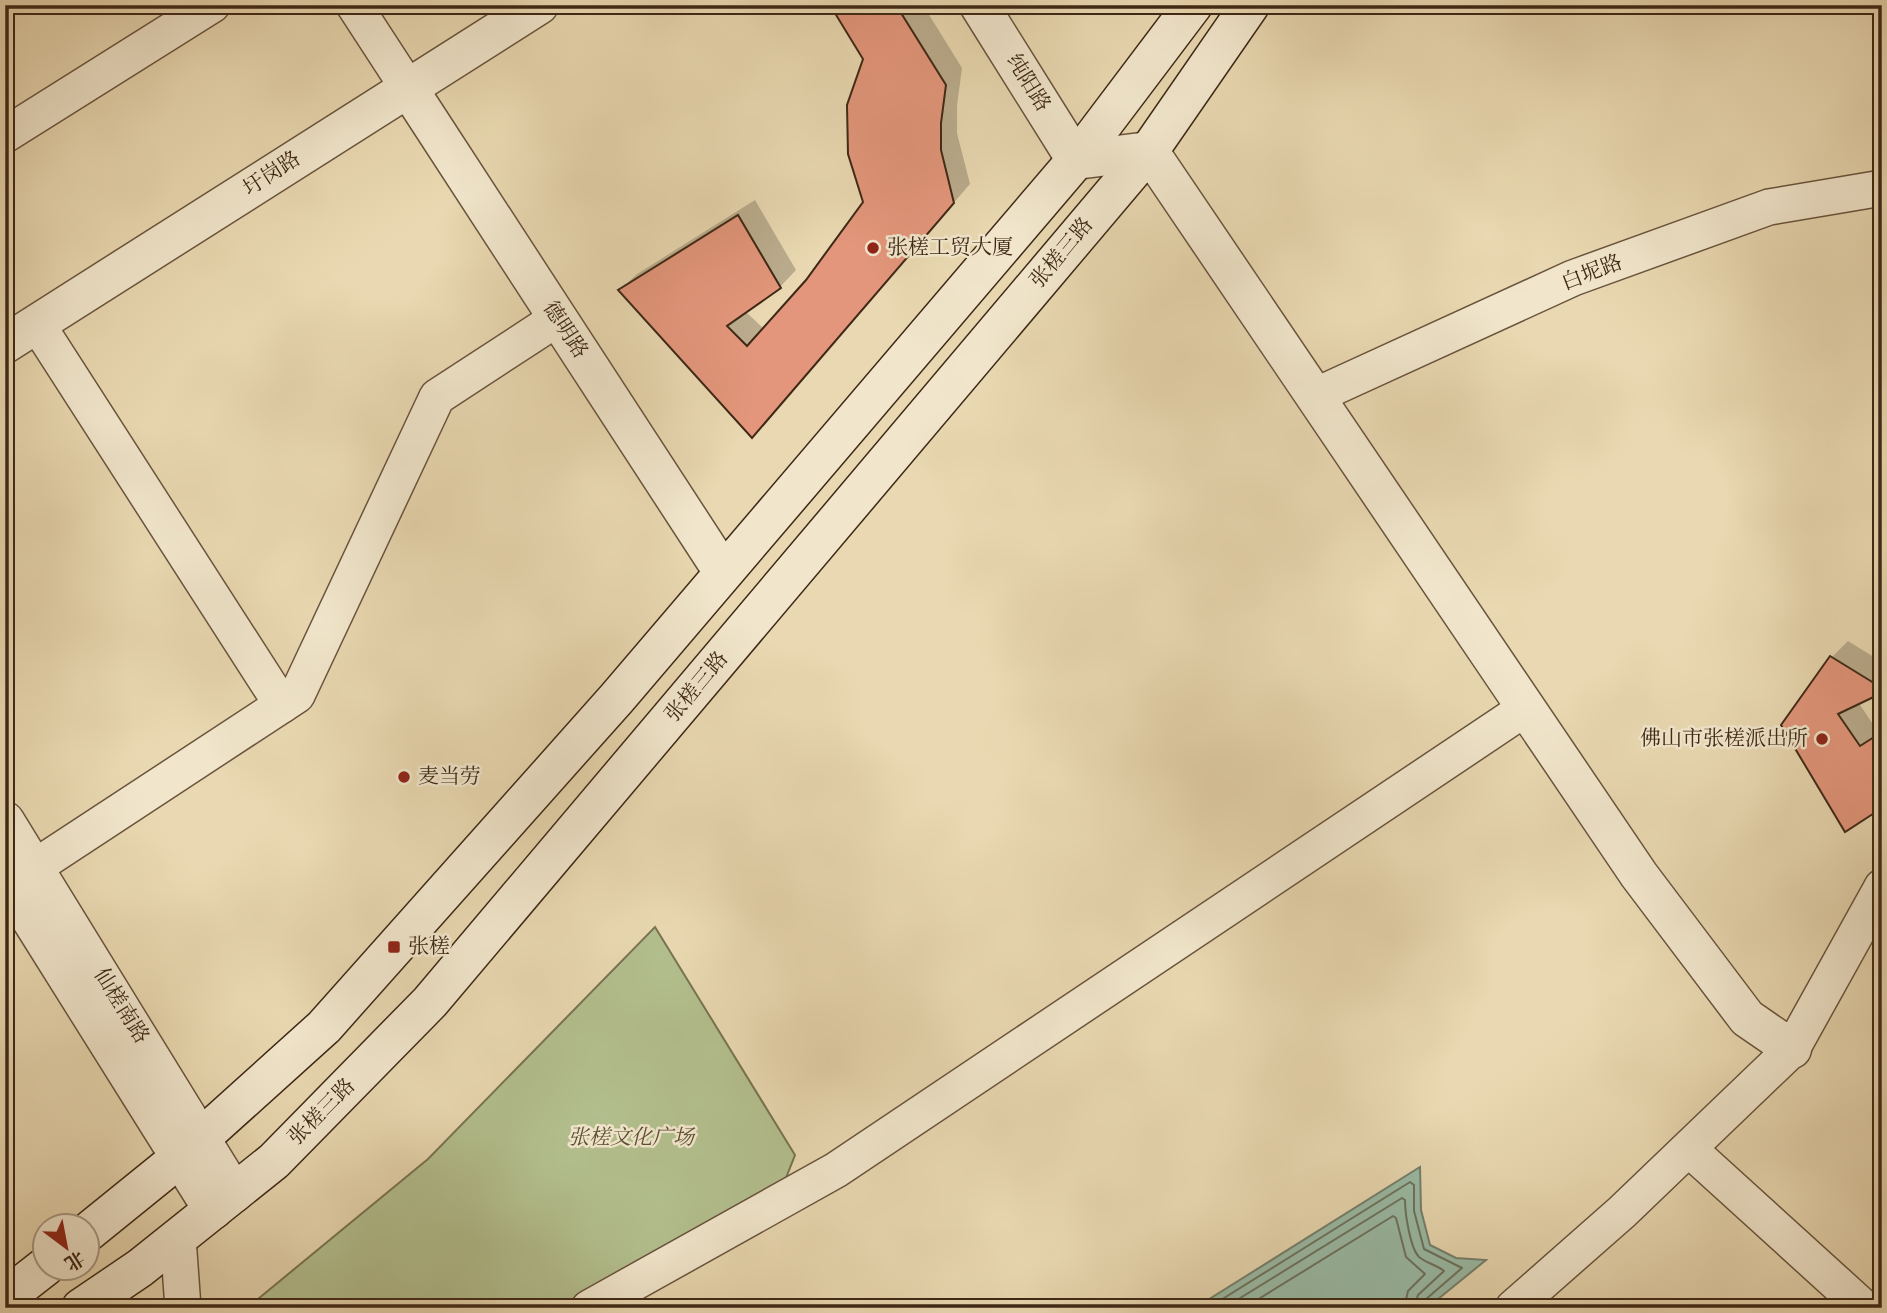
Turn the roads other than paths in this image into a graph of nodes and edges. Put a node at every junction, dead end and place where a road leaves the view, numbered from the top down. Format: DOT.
graph roads {
  1 [pos="212,5"];
  2 [pos="354,5"];
  3 [pos="539,5"];
  4 [pos="979,5"];
  5 [pos="1193,5"];
  6 [pos="1250,5"];
  7 [pos="408,88"];
  8 [pos="5,135"];
  9 [pos="1149,151"];
  10 [pos="1076,160"];
  11 [pos="1882,188"];
  12 [pos="558,318"];
  13 [pos="37,324"];
  14 [pos="5,344"];
  15 [pos="1315,396"];
  16 [pos="723,572"];
  17 [pos="282,705"];
  18 [pos="1526,708"];
  19 [pos="5,821"];
  20 [pos="20,872"];
  21 [pos="1882,887"];
  22 [pos="1792,1049"];
  23 [pos="190,1147"];
  24 [pos="1689,1149"];
  25 [pos="223,1201"];
  26 [pos="102,1220"];
  27 [pos="178,1238"];
  28 [pos="32,1277"];
  29 [pos="5,1298"];
  30 [pos="81,1308"];
  31 [pos="183,1308"];
  32 [pos="589,1308"];
  33 [pos="1513,1308"];
  34 [pos="1864,1308"];
  1 -- 8 [label="street"];
  2 -- 7 [label="street"];
  3 -- 7 [label="main road, 圩岗路"];
  4 -- 10 [label="main road, 纯阳路"];
  5 -- 10 [label="main road"];
  6 -- 9 [label="main road, 张槎三路"];
  7 -- 12 [label="main road, 德明路"];
  7 -- 13 [label="main road, 圩岗路"];
  9 -- 10 [label="main road"];
  9 -- 15 [label="main road"];
  9 -- 25 [label="main road, 张槎三路"];
  10 -- 16 [label="main road"];
  11 -- 15 [label="street, 白坭路"];
  12 -- 16 [label="main road, 德明路"];
  12 -- 17 [label="street"];
  13 -- 14 [label="main road, 圩岗路"];
  13 -- 17 [label="street"];
  15 -- 18 [label="main road"];
  16 -- 23 [label="main road"];
  17 -- 20 [label="street"];
  18 -- 22 [label="main road"];
  18 -- 32 [label="street"];
  19 -- 20 [label="main road, 仙槎南路"];
  20 -- 23 [label="main road, 仙槎南路"];
  21 -- 22 [label="street"];
  22 -- 24 [label="street"];
  23 -- 25 [label="main road, 仙槎南路"];
  23 -- 26 [label="main road"];
  24 -- 33 [label="street"];
  24 -- 34 [label="street"];
  25 -- 27 [label="main road, 张槎三路"];
  27 -- 30 [label="main road, 张槎三路"];
  27 -- 31 [label="street"];
  28 -- 29 [label="main road"];
}
